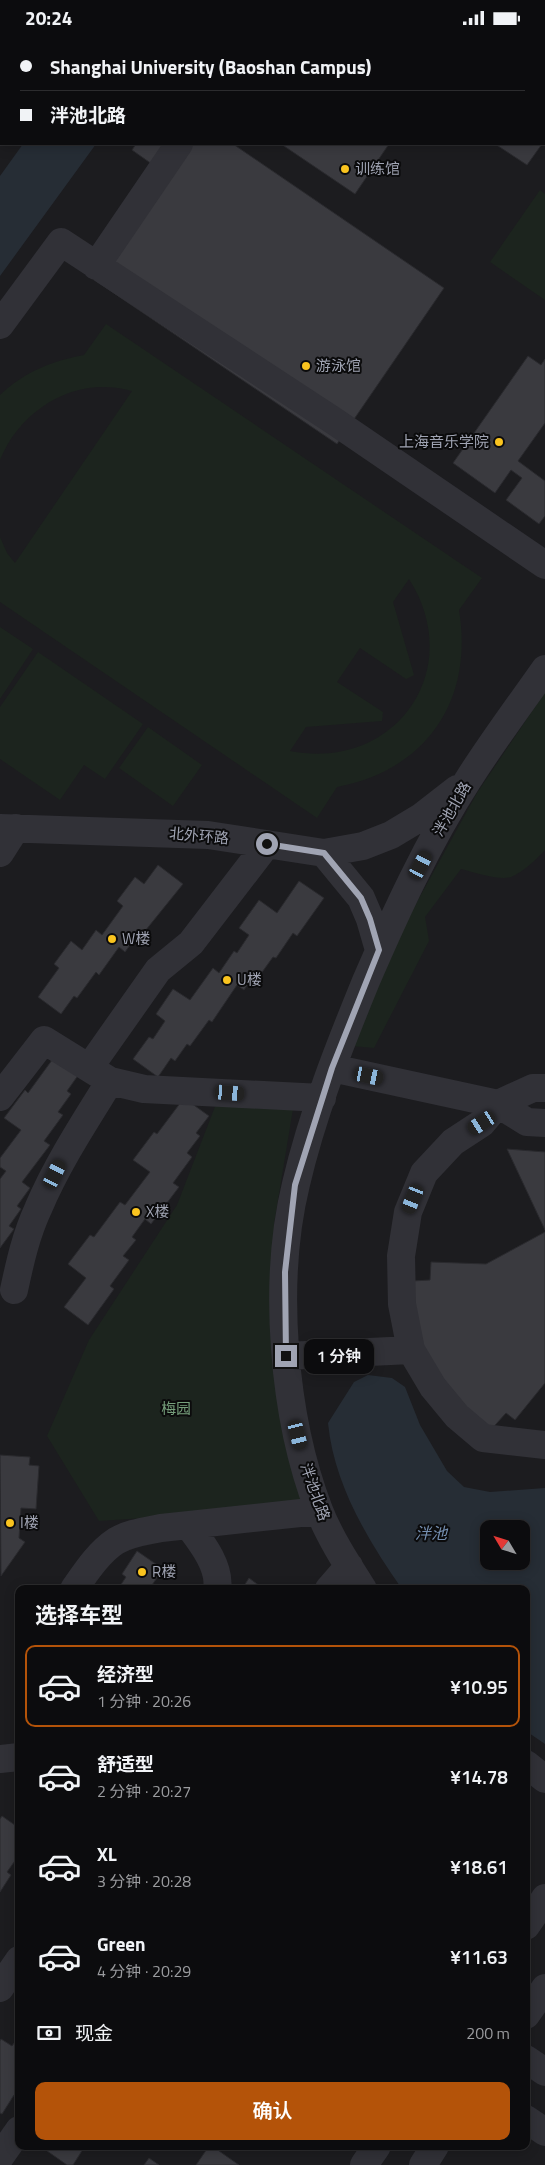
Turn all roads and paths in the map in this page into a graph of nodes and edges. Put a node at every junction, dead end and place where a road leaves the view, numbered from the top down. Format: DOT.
graph roads {
  1 [pos="178,145"];
  2 [pos="96,266"];
  3 [pos="0,325"];
  4 [pos="545,565"];
  5 [pos="545,669"];
  6 [pos="467,782"];
  7 [pos="8,828"];
  8 [pos="267,844"];
  9 [pos="0,853"];
  10 [pos="324,853"];
  11 [pos="379,950"];
  12 [pos="332,1068"];
  13 [pos="99,1075"];
  14 [pos="545,1088"];
  15 [pos="0,1097"];
  16 [pos="322,1098"];
  17 [pos="498,1104"];
  18 [pos="545,1123"];
  19 [pos="14,1290"];
  20 [pos="411,1350"];
  21 [pos="286,1356"];
  22 [pos="545,1445"];
  23 [pos="319,1511"];
  24 [pos="188,1526"];
  25 [pos="356,1578"];
  26 [pos="77,1585"];
  27 [pos="217,1585"];
  28 [pos="339,1585"];
  29 [pos="530,1767"];
  30 [pos="545,1779"];
  31 [pos="545,1898"];
  32 [pos="530,1920"];
  33 [pos="15,1966"];
  34 [pos="0,1988"];
  35 [pos="545,1988"];
  36 [pos="530,2009"];
  37 [pos="530,2062"];
  38 [pos="545,2072"];
  39 [pos="530,2122"];
  40 [pos="545,2132"];
  41 [pos="15,2136"];
  42 [pos="374,2150"];
  43 [pos="433,2150"];
  44 [pos="0,2157"];
  45 [pos="364,2165"];
  46 [pos="422,2165"];
  1 -- 2 [label="street"];
  2 -- 3 [label="street"];
  2 -- 4 [label="street"];
  5 -- 6 [label="street, 泮池北路"];
  6 -- 10 [label="street, 北外环路"];
  6 -- 11 [label="street, 泮池北路"];
  7 -- 8 [label="street, 北外环路"];
  7 -- 9 [label="street"];
  8 -- 10 [label="street, 北外环路"];
  8 -- 13 [label="street"];
  10 -- 11 [label="street"];
  11 -- 12 [label="street, 泮池北路"];
  12 -- 16 [label="street, 泮池北路"];
  12 -- 17 [label="street"];
  13 -- 15 [label="street"];
  13 -- 16 [label="street"];
  13 -- 19 [label="street"];
  14 -- 17 [label="street"];
  16 -- 21 [label="street, 泮池北路"];
  17 -- 18 [label="street"];
  17 -- 20 [label="street"];
  20 -- 21 [label="street"];
  20 -- 22 [label="street"];
  21 -- 23 [label="street, 泮池北路"];
  23 -- 24 [label="street"];
  23 -- 25 [label="street, 泮池北路"];
  24 -- 26 [label="street"];
  24 -- 27 [label="street"];
  25 -- 28 [label="street"];
  29 -- 30 [label="street"];
  31 -- 32 [label="street"];
  33 -- 34 [label="street"];
  35 -- 36 [label="street"];
  37 -- 38 [label="street"];
  39 -- 40 [label="street"];
  41 -- 44 [label="street"];
  42 -- 45 [label="street"];
  43 -- 46 [label="street"];
}
